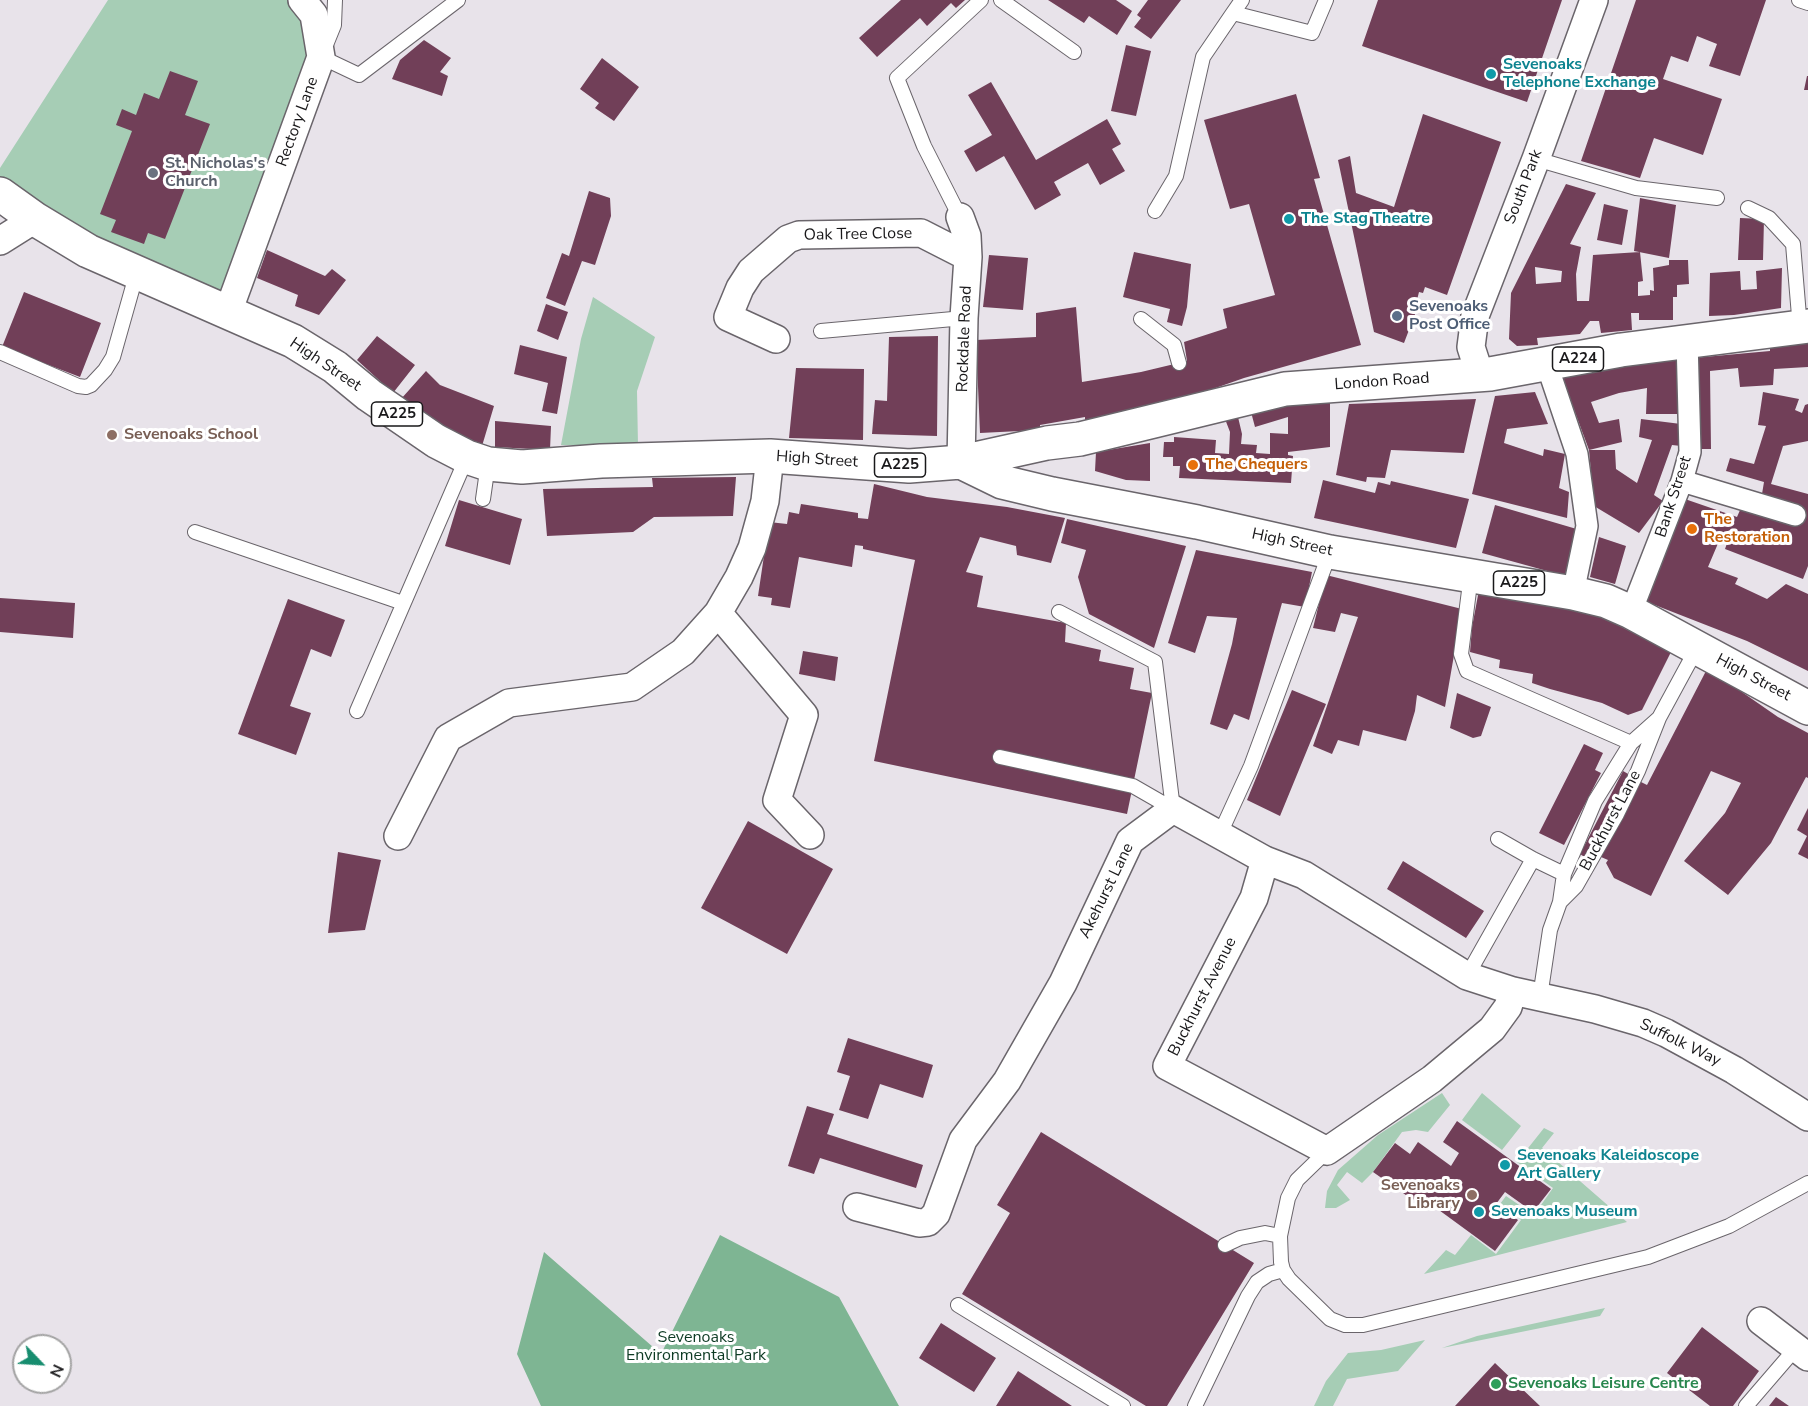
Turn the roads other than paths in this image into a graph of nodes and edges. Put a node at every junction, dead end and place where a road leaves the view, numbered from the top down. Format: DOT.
graph roads {
  1 [pos="302,0"];
  2 [pos="335,0"];
  3 [pos="458,0"];
  4 [pos="981,0"];
  5 [pos="1001,0"];
  6 [pos="1242,0"];
  7 [pos="1326,0"];
  8 [pos="1594,0"];
  9 [pos="1799,0"];
  10 [pos="1808,3"];
  11 [pos="1233,13"];
  12 [pos="1074,52"];
  13 [pos="321,57"];
  14 [pos="1536,159"];
  15 [pos="0,195"];
  16 [pos="1717,198"];
  17 [pos="1748,208"];
  18 [pos="1155,211"];
  19 [pos="960,217"];
  20 [pos="35,219"];
  21 [pos="0,241"];
  22 [pos="968,257"];
  23 [pos="136,272"];
  24 [pos="228,312"];
  25 [pos="964,318"];
  26 [pos="1141,319"];
  27 [pos="1804,327"];
  28 [pos="820,331"];
  29 [pos="776,339"];
  30 [pos="1687,340"];
  31 [pos="0,352"];
  32 [pos="1179,363"];
  33 [pos="1547,365"];
  34 [pos="1480,375"];
  35 [pos="1047,443"];
  36 [pos="770,456"];
  37 [pos="478,460"];
  38 [pos="961,462"];
  39 [pos="1682,481"];
  40 [pos="1052,494"];
  41 [pos="483,499"];
  42 [pos="1794,515"];
  43 [pos="195,532"];
  44 [pos="1330,552"];
  45 [pos="1471,575"];
  46 [pos="1573,593"];
  47 [pos="403,603"];
  48 [pos="1059,612"];
  49 [pos="1631,612"];
  50 [pos="718,613"];
  51 [pos="1697,648"];
  52 [pos="1808,708"];
  53 [pos="357,711"];
  54 [pos="1659,718"];
  55 [pos="1631,743"];
  56 [pos="1000,757"];
  57 [pos="1173,808"];
  58 [pos="810,835"];
  59 [pos="398,836"];
  60 [pos="1219,836"];
  61 [pos="1498,838"];
  62 [pos="1533,859"];
  63 [pos="1266,860"];
  64 [pos="1564,874"];
  65 [pos="1560,902"];
  66 [pos="1467,976"];
  67 [pos="1513,991"];
  68 [pos="1540,997"];
  69 [pos="1808,1117"];
  70 [pos="1327,1151"];
  71 [pos="1808,1183"];
  72 [pos="857,1207"];
  73 [pos="1280,1236"];
  74 [pos="1226,1245"];
  75 [pos="1283,1270"];
  76 [pos="958,1305"];
  77 [pos="1761,1321"];
  78 [pos="1802,1353"];
  79 [pos="1124,1406"];
  80 [pos="1195,1406"];
  81 [pos="1746,1406"];
  1 -- 13 [label="street, Rectory Lane"];
  2 -- 13 [label="lane"];
  3 -- 13 [label="lane"];
  4 -- 19 [label="lane"];
  5 -- 12 [label="lane"];
  6 -- 11 [label="lane"];
  7 -- 11 [label="lane"];
  8 -- 14 [label="street, South Park"];
  9 -- 10 [label="lane"];
  11 -- 18 [label="lane"];
  13 -- 24 [label="street, Rectory Lane"];
  14 -- 16 [label="lane"];
  14 -- 34 [label="street, South Park"];
  15 -- 20 [label="main road, High Street / A225"];
  17 -- 27 [label="lane"];
  19 -- 22 [label="street, Rockdale Road"];
  20 -- 21 [label="street"];
  20 -- 23 [label="main road, High Street / A225"];
  22 -- 25 [label="street, Rockdale Road"];
  22 -- 29 [label="street, Oak Tree Close"];
  23 -- 24 [label="main road, High Street / A225"];
  23 -- 31 [label="lane"];
  24 -- 37 [label="main road, High Street / A225"];
  25 -- 28 [label="lane"];
  25 -- 38 [label="street, Rockdale Road"];
  26 -- 32 [label="lane"];
  27 -- 30 [label="main road, London Road / A224"];
  30 -- 33 [label="main road, London Road / A224"];
  30 -- 39 [label="street, Bank Street"];
  33 -- 34 [label="main road, London Road / A224"];
  33 -- 46 [label="street"];
  34 -- 35 [label="main road, London Road / A224"];
  35 -- 38 [label="main road, London Road / A224"];
  35 -- 40 [label="main road"];
  36 -- 37 [label="main road, High Street / A225"];
  36 -- 38 [label="main road, High Street / A225"];
  36 -- 50 [label="street"];
  37 -- 41 [label="lane"];
  37 -- 47 [label="lane"];
  38 -- 40 [label="main road, High Street / A225"];
  39 -- 42 [label="street"];
  39 -- 49 [label="street, Bank Street"];
  40 -- 44 [label="main road, High Street / A225"];
  43 -- 47 [label="lane"];
  44 -- 45 [label="main road, High Street / A225"];
  44 -- 60 [label="lane"];
  45 -- 46 [label="main road, High Street / A225"];
  45 -- 55 [label="lane"];
  46 -- 49 [label="main road, High Street / A225"];
  47 -- 53 [label="lane"];
  48 -- 57 [label="lane"];
  49 -- 51 [label="main road, High Street / A225"];
  50 -- 58 [label="street"];
  50 -- 59 [label="street"];
  51 -- 52 [label="main road, High Street / A225"];
  51 -- 54 [label="lane, Buckhurst Lane"];
  54 -- 55 [label="lane"];
  54 -- 65 [label="lane, Buckhurst Lane"];
  55 -- 64 [label="lane"];
  56 -- 57 [label="lane"];
  57 -- 60 [label="street"];
  57 -- 72 [label="street, Akehurst Lane"];
  60 -- 63 [label="street"];
  61 -- 62 [label="lane"];
  62 -- 64 [label="lane"];
  62 -- 66 [label="lane"];
  63 -- 66 [label="street"];
  63 -- 70 [label="street, Buckhurst Avenue"];
  64 -- 65 [label="lane"];
  65 -- 68 [label="lane, Buckhurst Lane"];
  66 -- 67 [label="street"];
  67 -- 68 [label="street"];
  67 -- 70 [label="street"];
  68 -- 69 [label="street, Suffolk Way"];
  70 -- 73 [label="lane"];
  71 -- 75 [label="lane"];
  73 -- 74 [label="lane"];
  73 -- 75 [label="lane"];
  75 -- 80 [label="lane"];
  76 -- 79 [label="lane"];
  77 -- 78 [label="street"];
  78 -- 81 [label="lane"];
}
